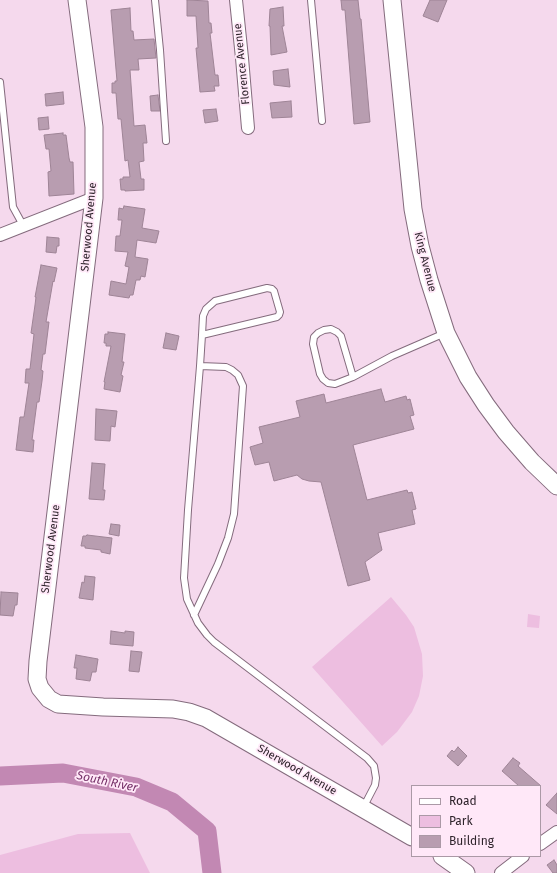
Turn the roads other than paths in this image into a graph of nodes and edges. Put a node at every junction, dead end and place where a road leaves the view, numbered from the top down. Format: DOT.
graph roads {
  1 [pos="77,0"];
  2 [pos="155,0"];
  3 [pos="236,0"];
  4 [pos="311,0"];
  5 [pos="392,0"];
  6 [pos="0,82"];
  7 [pos="322,121"];
  8 [pos="248,128"];
  9 [pos="166,142"];
  10 [pos="94,198"];
  11 [pos="24,227"];
  12 [pos="0,235"];
  13 [pos="446,333"];
  14 [pos="202,335"];
  15 [pos="200,366"];
  16 [pos="353,377"];
  17 [pos="557,486"];
  18 [pos="194,615"];
  19 [pos="363,808"];
  20 [pos="557,832"];
  21 [pos="411,836"];
  22 [pos="541,843"];
  23 [pos="443,857"];
  24 [pos="522,857"];
  25 [pos="466,873"];
  26 [pos="501,873"];
  1 -- 10 [label="street, Sherwood Avenue"];
  2 -- 9 [label="lane"];
  3 -- 8 [label="street, Florence Avenue"];
  4 -- 7 [label="lane"];
  5 -- 13 [label="street, King Avenue"];
  6 -- 11 [label="lane"];
  10 -- 11 [label="street"];
  10 -- 19 [label="street, Sherwood Avenue"];
  11 -- 12 [label="street"];
  13 -- 16 [label="lane"];
  13 -- 17 [label="street, King Avenue"];
  14 -- 14 [label="lane"];
  14 -- 15 [label="lane"];
  15 -- 18 [label="lane"];
  15 -- 18 [label="lane"];
  16 -- 16 [label="lane"];
  18 -- 19 [label="lane"];
  19 -- 21 [label="street, Sherwood Avenue"];
  20 -- 22 [label="street"];
  23 -- 25 [label="street"];
  24 -- 26 [label="street"];
}
